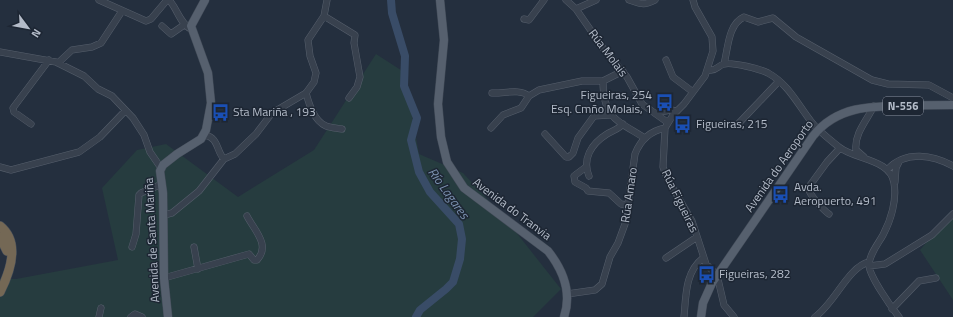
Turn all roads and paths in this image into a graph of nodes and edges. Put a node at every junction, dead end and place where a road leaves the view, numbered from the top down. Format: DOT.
graph roads {
  1 [pos="99,0"];
  2 [pos="168,0"];
  3 [pos="205,0"];
  4 [pos="327,0"];
  5 [pos="440,0"];
  6 [pos="544,0"];
  7 [pos="566,0"];
  8 [pos="596,0"];
  9 [pos="630,0"];
  10 [pos="655,0"];
  11 [pos="693,0"];
  12 [pos="576,9"];
  13 [pos="122,11"];
  14 [pos="324,16"];
  15 [pos="524,19"];
  16 [pos="162,26"];
  17 [pos="188,27"];
  18 [pos="0,52"];
  19 [pos="49,60"];
  20 [pos="666,60"];
  21 [pos="58,63"];
  22 [pos="724,64"];
  23 [pos="708,70"];
  24 [pos="623,71"];
  25 [pos="603,81"];
  26 [pos="779,81"];
  27 [pos="693,92"];
  28 [pos="306,93"];
  29 [pos="492,93"];
  30 [pos="529,96"];
  31 [pos="349,98"];
  32 [pos="953,98"];
  33 [pos="953,105"];
  34 [pos="874,106"];
  35 [pos="125,111"];
  36 [pos="677,111"];
  37 [pos="655,113"];
  38 [pos="610,115"];
  39 [pos="739,123"];
  40 [pos="30,124"];
  41 [pos="623,124"];
  42 [pos="666,125"];
  43 [pos="492,128"];
  44 [pos="342,129"];
  45 [pos="818,129"];
  46 [pos="545,134"];
  47 [pos="204,135"];
  48 [pos="644,138"];
  49 [pos="840,148"];
  50 [pos="224,160"];
  51 [pos="866,160"];
  52 [pos="899,162"];
  53 [pos="953,166"];
  54 [pos="0,167"];
  55 [pos="586,167"];
  56 [pos="161,168"];
  57 [pos="888,169"];
  58 [pos="588,176"];
  59 [pos="162,184"];
  60 [pos="894,184"];
  61 [pos="627,205"];
  62 [pos="829,214"];
  63 [pos="953,214"];
  64 [pos="164,215"];
  65 [pos="247,216"];
  66 [pos="0,226"];
  67 [pos="0,237"];
  68 [pos="697,237"];
  69 [pos="132,247"];
  70 [pos="194,247"];
  71 [pos="666,258"];
  72 [pos="703,258"];
  73 [pos="869,264"];
  74 [pos="198,269"];
  75 [pos="717,275"];
  76 [pos="164,278"];
  77 [pos="936,278"];
  78 [pos="0,280"];
  79 [pos="0,292"];
  80 [pos="567,294"];
  81 [pos="101,308"];
  82 [pos="892,309"];
  83 [pos="99,317"];
  84 [pos="130,317"];
  85 [pos="142,317"];
  86 [pos="168,317"];
  87 [pos="564,317"];
  88 [pos="684,317"];
  89 [pos="700,317"];
  90 [pos="734,317"];
  91 [pos="816,317"];
  92 [pos="899,317"];
  1 -- 13 [label="street"];
  2 -- 13 [label="street"];
  2 -- 17 [label="street"];
  3 -- 17 [label="main road"];
  4 -- 14 [label="street"];
  5 -- 80 [label="main road, Avenida do Tranvia"];
  6 -- 15 [label="street"];
  7 -- 12 [label="street, Rúa Molais"];
  8 -- 12 [label="street"];
  9 -- 10 [label="street"];
  11 -- 23 [label="street"];
  12 -- 24 [label="street, Rúa Molais"];
  13 -- 21 [label="street"];
  14 -- 28 [label="street"];
  14 -- 31 [label="street"];
  16 -- 17 [label="street"];
  17 -- 47 [label="main road"];
  18 -- 19 [label="street"];
  19 -- 21 [label="street"];
  19 -- 40 [label="street"];
  20 -- 27 [label="street"];
  21 -- 35 [label="street"];
  22 -- 23 [label="street"];
  22 -- 26 [label="street"];
  22 -- 32 [label="street"];
  23 -- 27 [label="street"];
  24 -- 25 [label="street"];
  24 -- 37 [label="street, Rúa Molais"];
  25 -- 30 [label="street"];
  25 -- 38 [label="street"];
  26 -- 39 [label="street"];
  26 -- 45 [label="street"];
  27 -- 36 [label="street"];
  28 -- 44 [label="street"];
  28 -- 50 [label="street"];
  29 -- 30 [label="street"];
  30 -- 43 [label="street"];
  33 -- 34 [label="main road, Avenida do Aeroporto / N-556"];
  34 -- 45 [label="main road, Avenida do Aeroporto / N-556"];
  34 -- 51 [label="street"];
  35 -- 54 [label="street"];
  35 -- 56 [label="street"];
  36 -- 37 [label="street"];
  36 -- 42 [label="street"];
  37 -- 42 [label="street, Rúa Molais"];
  38 -- 41 [label="street"];
  38 -- 46 [label="street"];
  41 -- 48 [label="street"];
  41 -- 55 [label="street"];
  42 -- 48 [label="street"];
  42 -- 68 [label="street, Rúa Figueiras"];
  45 -- 49 [label="street"];
  45 -- 75 [label="main road, Avenida do Aeroporto / N-556"];
  47 -- 50 [label="street"];
  47 -- 56 [label="main road, Avenida de Santa Mariña"];
  48 -- 61 [label="street, Rúa Amaro"];
  49 -- 51 [label="street"];
  49 -- 62 [label="street"];
  50 -- 64 [label="street"];
  51 -- 57 [label="street"];
  52 -- 53 [label="street"];
  52 -- 57 [label="street"];
  52 -- 60 [label="street"];
  55 -- 58 [label="street"];
  55 -- 61 [label="street"];
  56 -- 59 [label="main road, Avenida de Santa Mariña"];
  57 -- 60 [label="street"];
  59 -- 64 [label="main road, Avenida de Santa Mariña"];
  59 -- 69 [label="street"];
  60 -- 73 [label="street"];
  61 -- 80 [label="street, Rúa Amaro"];
  63 -- 73 [label="street"];
  64 -- 76 [label="main road, Avenida de Santa Mariña"];
  65 -- 74 [label="street"];
  66 -- 79 [label="highway"];
  67 -- 78 [label="highway"];
  68 -- 71 [label="street"];
  68 -- 72 [label="street, Rúa Figueiras"];
  70 -- 74 [label="street"];
  72 -- 75 [label="street, Rúa Figueiras"];
  72 -- 88 [label="street"];
  73 -- 82 [label="street"];
  73 -- 91 [label="street"];
  74 -- 76 [label="street"];
  75 -- 89 [label="main road, Avenida do Aeroporto / N-556"];
  75 -- 90 [label="street, Rúa Figueiras"];
  76 -- 86 [label="main road, Avenida de Santa Mariña"];
  77 -- 82 [label="street"];
  80 -- 87 [label="main road, Avenida do Tranvia"];
  81 -- 83 [label="street"];
  82 -- 92 [label="street"];
  84 -- 85 [label="street"];
}
